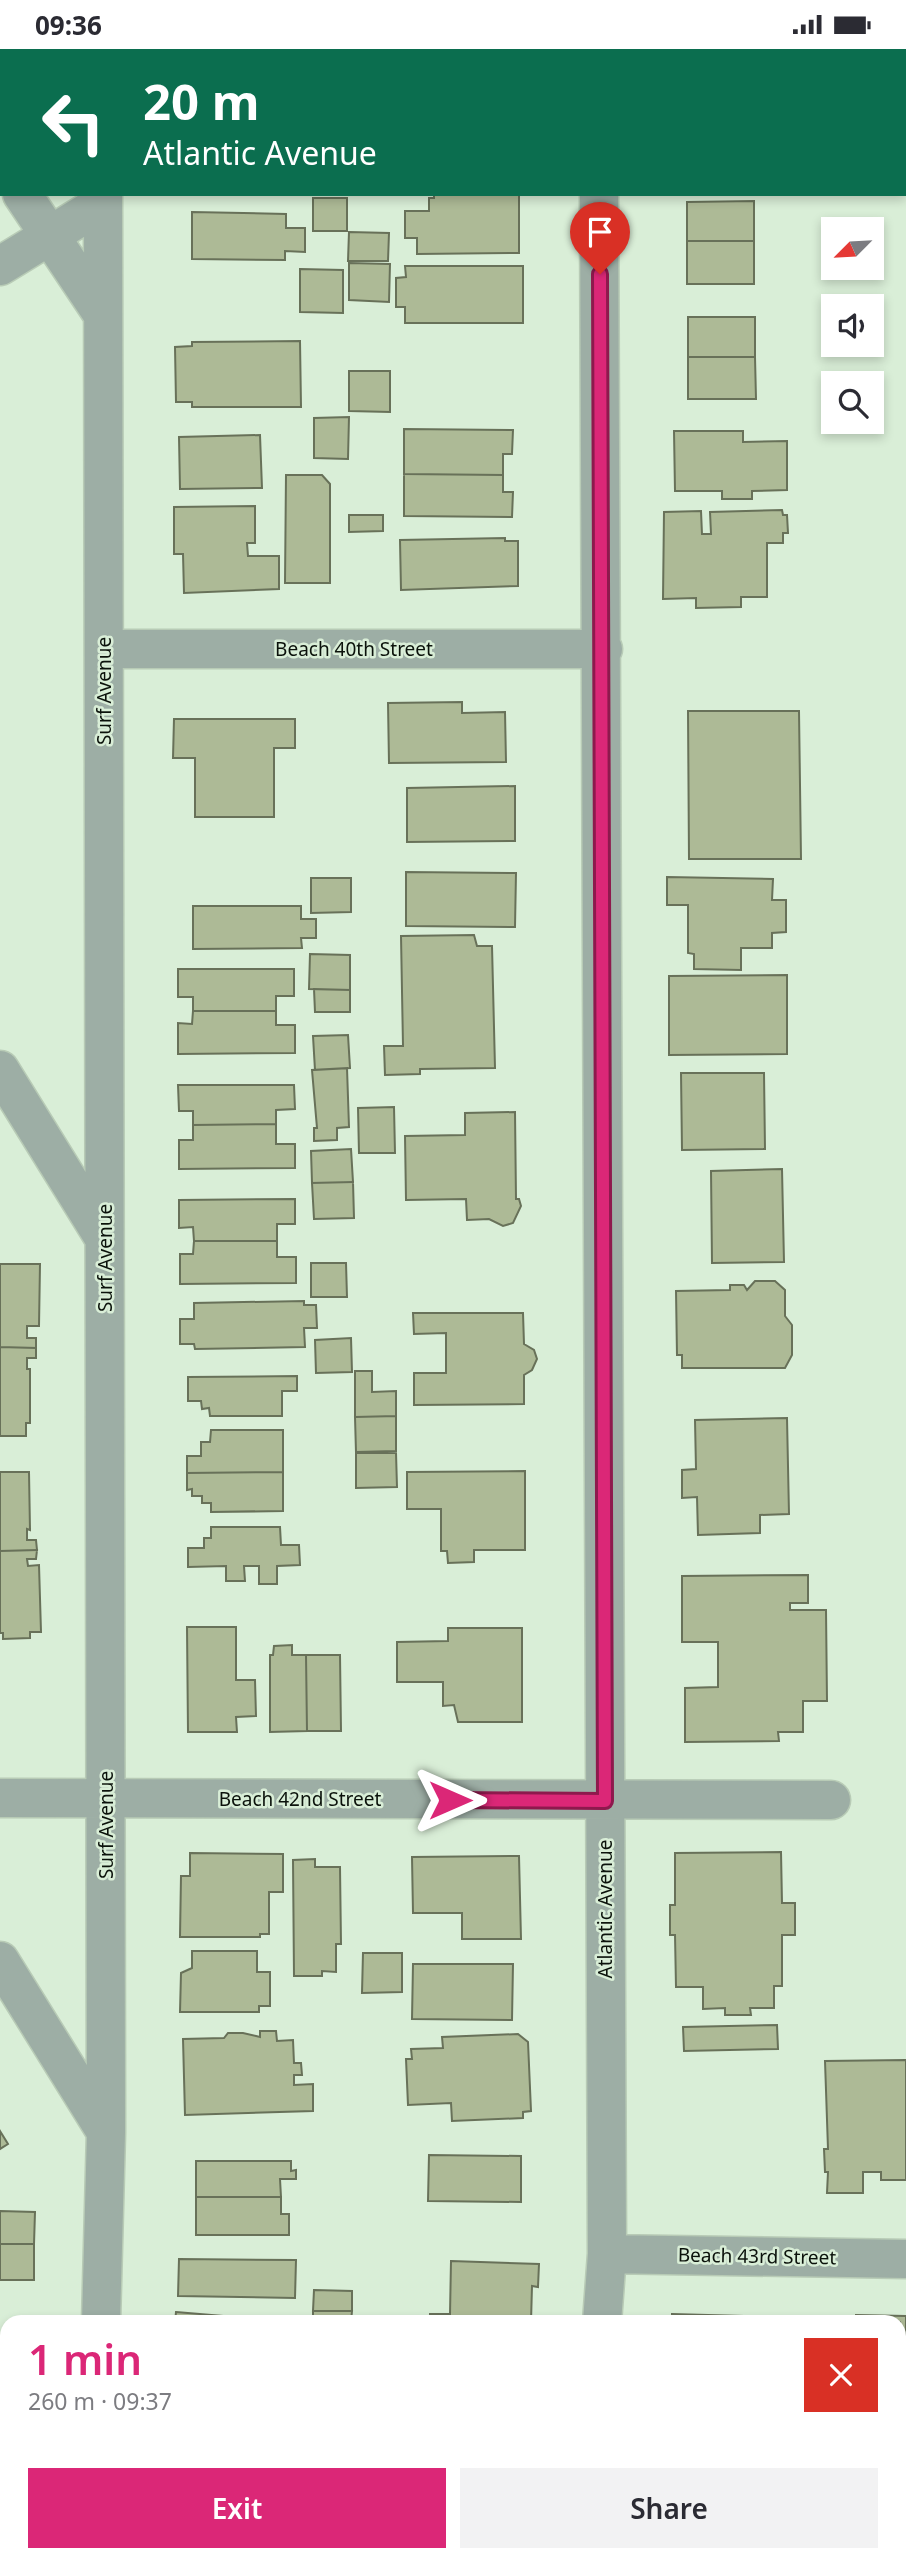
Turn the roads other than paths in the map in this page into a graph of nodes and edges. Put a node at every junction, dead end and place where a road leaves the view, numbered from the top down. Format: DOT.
graph roads {
  1 [pos="23,196"];
  2 [pos="599,196"];
  3 [pos="103,198"];
  4 [pos="48,234"];
  5 [pos="0,266"];
  6 [pos="103,315"];
  7 [pos="104,649"];
  8 [pos="603,649"];
  9 [pos="0,1070"];
  10 [pos="104,1238"];
  11 [pos="0,1798"];
  12 [pos="106,1799"];
  13 [pos="831,1800"];
  14 [pos="605,1801"];
  15 [pos="0,1961"];
  16 [pos="106,2132"];
  17 [pos="607,2254"];
  18 [pos="906,2259"];
  19 [pos="101,2315"];
  20 [pos="603,2315"];
  1 -- 4 [label="street"];
  2 -- 8 [label="street, Atlantic Avenue"];
  3 -- 4 [label="street"];
  3 -- 6 [label="street, Surf Avenue"];
  4 -- 5 [label="street"];
  4 -- 6 [label="street"];
  6 -- 7 [label="street, Surf Avenue"];
  7 -- 8 [label="street, Beach 40th Street"];
  7 -- 10 [label="street, Surf Avenue"];
  8 -- 14 [label="street, Atlantic Avenue"];
  9 -- 10 [label="street"];
  10 -- 12 [label="street, Surf Avenue"];
  11 -- 12 [label="street, Beach 42nd Street"];
  12 -- 14 [label="street, Beach 42nd Street"];
  12 -- 16 [label="street, Surf Avenue"];
  13 -- 14 [label="street, Beach 42nd Street"];
  14 -- 17 [label="street, Atlantic Avenue"];
  15 -- 16 [label="street"];
  16 -- 19 [label="street, Surf Avenue"];
  17 -- 18 [label="street, Beach 43rd Street"];
  17 -- 20 [label="street, Atlantic Avenue"];
}
